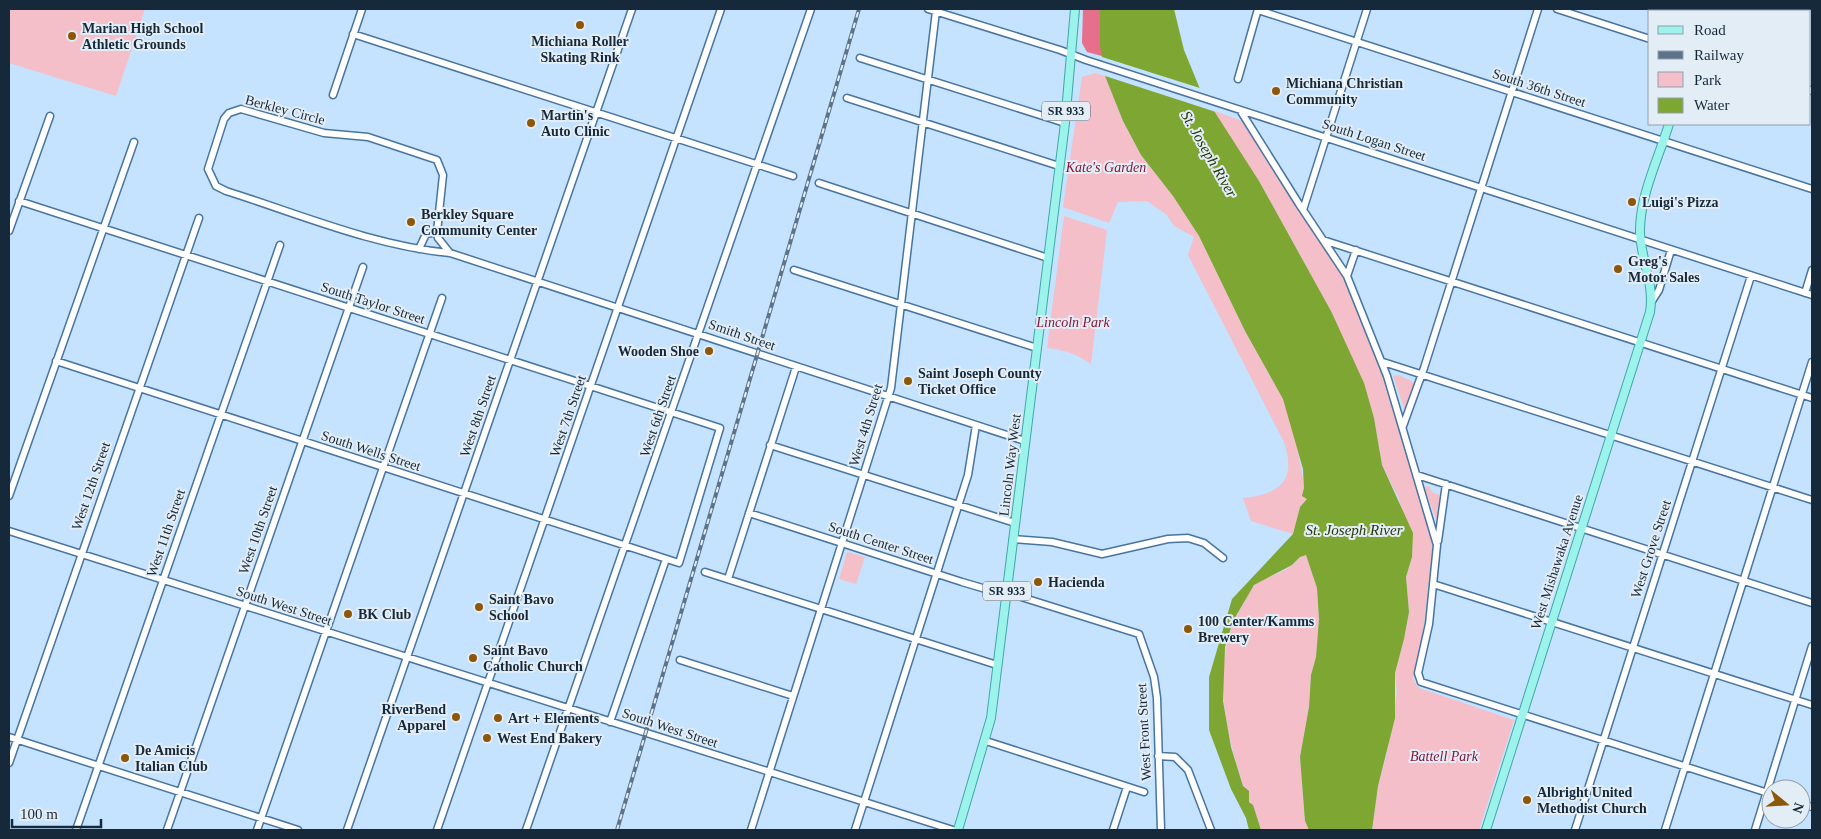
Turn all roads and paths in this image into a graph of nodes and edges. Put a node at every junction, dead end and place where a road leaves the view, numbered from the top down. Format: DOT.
graph roads {
  1 [pos="362,9"];
  2 [pos="632,9"];
  3 [pos="721,9"];
  4 [pos="811,9"];
  5 [pos="928,9"];
  6 [pos="1075,9"];
  7 [pos="1258,9"];
  8 [pos="1367,9"];
  9 [pos="1538,9"];
  10 [pos="1557,9"];
  11 [pos="936,11"];
  12 [pos="353,34"];
  13 [pos="1648,38"];
  14 [pos="1356,42"];
  15 [pos="1072,55"];
  16 [pos="860,58"];
  17 [pos="928,79"];
  18 [pos="1238,79"];
  19 [pos="1511,92"];
  20 [pos="333,95"];
  21 [pos="847,98"];
  22 [pos="1240,110"];
  23 [pos="596,112"];
  24 [pos="50,116"];
  25 [pos="923,123"];
  26 [pos="1064,123"];
  27 [pos="1669,125"];
  28 [pos="677,138"];
  29 [pos="1325,138"];
  30 [pos="134,142"];
  31 [pos="1664,142"];
  32 [pos="758,164"];
  33 [pos="1059,166"];
  34 [pos="793,176"];
  35 [pos="819,184"];
  36 [pos="1481,188"];
  37 [pos="1812,189"];
  38 [pos="19,201"];
  39 [pos="1303,210"];
  40 [pos="912,214"];
  41 [pos="199,218"];
  42 [pos="103,228"];
  43 [pos="9,231"];
  44 [pos="437,232"];
  45 [pos="1324,240"];
  46 [pos="1641,240"];
  47 [pos="280,245"];
  48 [pos="419,249"];
  49 [pos="1356,250"];
  50 [pos="1672,250"];
  51 [pos="450,253"];
  52 [pos="185,256"];
  53 [pos="1048,258"];
  54 [pos="363,267"];
  55 [pos="794,270"];
  56 [pos="1812,270"];
  57 [pos="1347,276"];
  58 [pos="1751,276"];
  59 [pos="267,282"];
  60 [pos="538,282"];
  61 [pos="1451,282"];
  62 [pos="1805,293"];
  63 [pos="1812,295"];
  64 [pos="442,298"];
  65 [pos="1652,301"];
  66 [pos="901,305"];
  67 [pos="348,308"];
  68 [pos="619,308"];
  69 [pos="430,334"];
  70 [pos="700,334"];
  71 [pos="1640,343"];
  72 [pos="1037,348"];
  73 [pos="510,361"];
  74 [pos="56,362"];
  75 [pos="1383,362"];
  76 [pos="1812,362"];
  77 [pos="796,367"];
  78 [pos="1721,368"];
  79 [pos="1421,374"];
  80 [pos="591,386"];
  81 [pos="139,389"];
  82 [pos="1802,395"];
  83 [pos="888,397"];
  84 [pos="1812,398"];
  85 [pos="672,412"];
  86 [pos="220,415"];
  87 [pos="976,425"];
  88 [pos="1403,426"];
  89 [pos="1610,435"];
  90 [pos="1026,440"];
  91 [pos="302,442"];
  92 [pos="770,445"];
  93 [pos="1691,461"];
  94 [pos="383,468"];
  95 [pos="864,474"];
  96 [pos="1417,475"];
  97 [pos="1446,484"];
  98 [pos="1773,487"];
  99 [pos="464,494"];
  100 [pos="9,496"];
  101 [pos="1812,500"];
  102 [pos="958,505"];
  103 [pos="749,513"];
  104 [pos="544,520"];
  105 [pos="1015,523"];
  106 [pos="1581,528"];
  107 [pos="9,531"];
  108 [pos="1013,539"];
  109 [pos="842,543"];
  110 [pos="1437,545"];
  111 [pos="625,546"];
  112 [pos="81,553"];
  113 [pos="1662,555"];
  114 [pos="1223,558"];
  115 [pos="666,559"];
  116 [pos="679,563"];
  117 [pos="705,572"];
  118 [pos="936,574"];
  119 [pos="728,579"];
  120 [pos="162,580"];
  121 [pos="1743,580"];
  122 [pos="1433,584"];
  123 [pos="1006,595"];
  124 [pos="1812,603"];
  125 [pos="245,606"];
  126 [pos="820,609"];
  127 [pos="1552,622"];
  128 [pos="326,632"];
  129 [pos="1139,634"];
  130 [pos="915,639"];
  131 [pos="1812,646"];
  132 [pos="1633,648"];
  133 [pos="407,658"];
  134 [pos="680,660"];
  135 [pos="997,665"];
  136 [pos="1713,673"];
  137 [pos="488,684"];
  138 [pos="792,696"];
  139 [pos="1795,700"];
  140 [pos="1812,705"];
  141 [pos="569,709"];
  142 [pos="1522,715"];
  143 [pos="610,722"];
  144 [pos="9,737"];
  145 [pos="17,739"];
  146 [pos="986,741"];
  147 [pos="1603,741"];
  148 [pos="1158,756"];
  149 [pos="9,763"];
  150 [pos="99,766"];
  151 [pos="1684,767"];
  152 [pos="770,772"];
  153 [pos="1773,779"];
  154 [pos="1127,787"];
  155 [pos="1761,791"];
  156 [pos="180,792"];
  157 [pos="1144,792"];
  158 [pos="864,802"];
  159 [pos="1761,813"];
  160 [pos="261,818"];
  161 [pos="76,830"];
  162 [pos="167,830"];
  163 [pos="256,830"];
  164 [pos="298,830"];
  165 [pos="346,830"];
  166 [pos="437,830"];
  167 [pos="526,830"];
  168 [pos="751,830"];
  169 [pos="855,830"];
  170 [pos="953,830"];
  171 [pos="958,830"];
  172 [pos="1114,830"];
  173 [pos="1161,830"];
  174 [pos="1211,830"];
  175 [pos="1486,830"];
  176 [pos="1575,830"];
  177 [pos="1665,830"];
  178 [pos="1754,830"];
  1 -- 12 [label="street"];
  2 -- 23 [label="street, West 8th Street"];
  3 -- 28 [label="street, West 7th Street"];
  4 -- 32 [label="street, West 6th Street"];
  5 -- 11 [label="street, South Logan Street"];
  6 -- 15 [label="main road, Lincoln Way West / SR 933"];
  7 -- 14 [label="street, South 36th Street"];
  7 -- 18 [label="street"];
  8 -- 14 [label="street"];
  9 -- 19 [label="street"];
  10 -- 13 [label="street"];
  11 -- 15 [label="street, South Logan Street"];
  11 -- 17 [label="street, West 4th Street"];
  12 -- 20 [label="street"];
  12 -- 23 [label="street"];
  14 -- 19 [label="street, South 36th Street"];
  14 -- 29 [label="street"];
  15 -- 22 [label="street, South Logan Street"];
  15 -- 26 [label="main road, Lincoln Way West / SR 933"];
  16 -- 17 [label="street"];
  17 -- 25 [label="street, West 4th Street"];
  17 -- 26 [label="street"];
  19 -- 31 [label="street, South 36th Street"];
  19 -- 36 [label="street"];
  21 -- 25 [label="street"];
  22 -- 29 [label="street, South Logan Street"];
  22 -- 39 [label="street"];
  23 -- 28 [label="street"];
  23 -- 60 [label="street, West 8th Street"];
  24 -- 38 [label="street"];
  25 -- 33 [label="street"];
  25 -- 40 [label="street, West 4th Street"];
  26 -- 33 [label="main road, Lincoln Way West / SR 933"];
  27 -- 31 [label="main road, West Mishawaka Avenue"];
  28 -- 32 [label="street"];
  28 -- 68 [label="street, West 7th Street"];
  29 -- 36 [label="street, South Logan Street"];
  29 -- 39 [label="street"];
  30 -- 42 [label="street"];
  31 -- 37 [label="street, South 36th Street"];
  31 -- 46 [label="main road, West Mishawaka Avenue"];
  32 -- 34 [label="street"];
  32 -- 70 [label="street, West 6th Street"];
  33 -- 53 [label="main road, Lincoln Way West / SR 933"];
  35 -- 40 [label="street"];
  36 -- 46 [label="street, South Logan Street"];
  36 -- 61 [label="street"];
  38 -- 42 [label="street, South Taylor Street"];
  38 -- 43 [label="street"];
  39 -- 45 [label="street"];
  40 -- 53 [label="street"];
  40 -- 66 [label="street, West 4th Street"];
  41 -- 52 [label="street, West 12th Street"];
  42 -- 52 [label="street, South Taylor Street"];
  42 -- 74 [label="street"];
  44 -- 48 [label="street"];
  44 -- 48 [label="street, Berkley Circle"];
  44 -- 51 [label="street"];
  45 -- 49 [label="street"];
  45 -- 57 [label="street"];
  46 -- 50 [label="street, South Logan Street"];
  46 -- 65 [label="main road, West Mishawaka Avenue"];
  47 -- 59 [label="street, West 11th Street"];
  48 -- 51 [label="street, Berkley Circle"];
  49 -- 57 [label="street"];
  49 -- 61 [label="street"];
  50 -- 58 [label="street, South Logan Street"];
  50 -- 65 [label="street, West Mishawaka Avenue"];
  51 -- 60 [label="street, Smith Street"];
  52 -- 59 [label="street, South Taylor Street"];
  52 -- 81 [label="street, West 12th Street"];
  53 -- 72 [label="main road, Lincoln Way West / SR 933"];
  54 -- 67 [label="street, West 10th Street"];
  55 -- 66 [label="street"];
  56 -- 62 [label="street"];
  57 -- 75 [label="street"];
  58 -- 62 [label="street, South Logan Street"];
  58 -- 78 [label="street, West Grove Street"];
  59 -- 67 [label="street, South Taylor Street"];
  59 -- 86 [label="street, West 11th Street"];
  60 -- 68 [label="street, Smith Street"];
  60 -- 73 [label="street, West 8th Street"];
  61 -- 71 [label="street"];
  61 -- 79 [label="street"];
  62 -- 63 [label="street, South Logan Street"];
  64 -- 69 [label="street"];
  65 -- 71 [label="main road, West Mishawaka Avenue"];
  66 -- 72 [label="street"];
  66 -- 83 [label="street, West 4th Street"];
  67 -- 69 [label="street, South Taylor Street"];
  67 -- 91 [label="street, West 10th Street"];
  68 -- 70 [label="street, Smith Street"];
  68 -- 80 [label="street, West 7th Street"];
  69 -- 73 [label="street, South Taylor Street"];
  69 -- 94 [label="street"];
  70 -- 77 [label="street, Smith Street"];
  70 -- 85 [label="street, West 6th Street"];
  71 -- 78 [label="street"];
  71 -- 89 [label="main road, West Mishawaka Avenue"];
  72 -- 90 [label="main road, Lincoln Way West / SR 933"];
  73 -- 80 [label="street, South Taylor Street"];
  73 -- 99 [label="street, West 8th Street"];
  74 -- 81 [label="street, South Wells Street"];
  74 -- 100 [label="street"];
  75 -- 79 [label="street"];
  75 -- 88 [label="street"];
  76 -- 82 [label="street"];
  77 -- 83 [label="street, Smith Street"];
  77 -- 92 [label="street"];
  78 -- 82 [label="street"];
  78 -- 93 [label="street, West Grove Street"];
  79 -- 88 [label="street"];
  79 -- 89 [label="street"];
  80 -- 85 [label="street, South Taylor Street"];
  80 -- 104 [label="street, West 7th Street"];
  81 -- 86 [label="street, South Wells Street"];
  81 -- 112 [label="street, West 12th Street"];
  82 -- 84 [label="street"];
  82 -- 98 [label="street"];
  83 -- 87 [label="street, Smith Street"];
  83 -- 95 [label="street, West 4th Street"];
  85 -- 111 [label="street, West 6th Street"];
  85 -- 116 [label="street, South Taylor Street"];
  86 -- 91 [label="street, South Wells Street"];
  86 -- 120 [label="street, West 11th Street"];
  87 -- 90 [label="street, Smith Street"];
  87 -- 102 [label="street"];
  88 -- 96 [label="street"];
  89 -- 93 [label="street"];
  89 -- 106 [label="main road, West Mishawaka Avenue"];
  90 -- 105 [label="main road, Lincoln Way West / SR 933"];
  91 -- 94 [label="street, South Wells Street"];
  91 -- 125 [label="street, West 10th Street"];
  92 -- 95 [label="street"];
  92 -- 103 [label="street"];
  93 -- 98 [label="street"];
  93 -- 113 [label="street, West Grove Street"];
  94 -- 99 [label="street, South Wells Street"];
  94 -- 128 [label="street"];
  95 -- 102 [label="street"];
  95 -- 109 [label="street, West 4th Street"];
  96 -- 97 [label="street"];
  96 -- 110 [label="street"];
  97 -- 106 [label="street"];
  97 -- 110 [label="street"];
  98 -- 101 [label="street"];
  98 -- 121 [label="street"];
  99 -- 104 [label="street, South Wells Street"];
  99 -- 133 [label="street, West 8th Street"];
  102 -- 105 [label="street"];
  102 -- 118 [label="street"];
  103 -- 109 [label="street, South Center Street"];
  103 -- 119 [label="street"];
  104 -- 111 [label="street, South Wells Street"];
  104 -- 137 [label="street, West 7th Street"];
  105 -- 108 [label="main road, Lincoln Way West / SR 933"];
  106 -- 113 [label="street"];
  106 -- 127 [label="main road, West Mishawaka Avenue"];
  107 -- 112 [label="street, South West Street"];
  108 -- 114 [label="street"];
  108 -- 123 [label="main road, Lincoln Way West / SR 933"];
  109 -- 118 [label="street, South Center Street"];
  109 -- 126 [label="street, West 4th Street"];
  110 -- 122 [label="street"];
  111 -- 115 [label="street, South Wells Street"];
  111 -- 141 [label="street, West 6th Street"];
  112 -- 120 [label="street, South West Street"];
  112 -- 145 [label="street, West 12th Street"];
  113 -- 121 [label="street"];
  113 -- 132 [label="street, West Grove Street"];
  115 -- 116 [label="street, South Wells Street"];
  115 -- 143 [label="street"];
  117 -- 119 [label="street"];
  118 -- 123 [label="street, South Center Street"];
  118 -- 130 [label="street"];
  119 -- 126 [label="street"];
  120 -- 125 [label="street, South West Street"];
  120 -- 150 [label="street, West 11th Street"];
  121 -- 124 [label="street"];
  121 -- 136 [label="street"];
  122 -- 127 [label="street"];
  122 -- 142 [label="street"];
  123 -- 129 [label="street, South Center Street"];
  123 -- 135 [label="main road, Lincoln Way West / SR 933"];
  125 -- 128 [label="street, South West Street"];
  125 -- 156 [label="street, West 10th Street"];
  126 -- 130 [label="street"];
  126 -- 138 [label="street, West 4th Street"];
  127 -- 132 [label="street"];
  127 -- 142 [label="main road, West Mishawaka Avenue"];
  128 -- 133 [label="street, South West Street"];
  128 -- 160 [label="street"];
  129 -- 148 [label="street, West Front Street"];
  130 -- 135 [label="street"];
  130 -- 158 [label="street"];
  131 -- 139 [label="street"];
  132 -- 136 [label="street"];
  132 -- 147 [label="street, West Grove Street"];
  133 -- 137 [label="street, South West Street"];
  133 -- 165 [label="street, West 8th Street"];
  134 -- 138 [label="street"];
  135 -- 146 [label="main road, Lincoln Way West / SR 933"];
  136 -- 139 [label="street"];
  136 -- 151 [label="street"];
  137 -- 141 [label="street, South West Street"];
  137 -- 166 [label="street, West 7th Street"];
  138 -- 152 [label="street, West 4th Street"];
  139 -- 140 [label="street"];
  139 -- 153 [label="street"];
  141 -- 143 [label="street, South West Street"];
  141 -- 167 [label="street, West 6th Street"];
  142 -- 147 [label="street"];
  142 -- 175 [label="main road, West Mishawaka Avenue"];
  143 -- 152 [label="street, South West Street"];
  144 -- 145 [label="street"];
  145 -- 149 [label="street, West 12th Street"];
  145 -- 150 [label="street"];
  146 -- 154 [label="street"];
  146 -- 171 [label="main road, Lincoln Way West / SR 933"];
  147 -- 151 [label="street"];
  147 -- 176 [label="street, West Grove Street"];
  148 -- 173 [label="street, West Front Street"];
  148 -- 174 [label="street"];
  150 -- 156 [label="street"];
  150 -- 161 [label="street, West 11th Street"];
  151 -- 155 [label="street"];
  151 -- 177 [label="street"];
  152 -- 158 [label="street, South West Street"];
  152 -- 168 [label="street, West 4th Street"];
  154 -- 157 [label="street"];
  154 -- 172 [label="street"];
  156 -- 160 [label="street"];
  156 -- 162 [label="street, West 10th Street"];
  158 -- 169 [label="street"];
  158 -- 170 [label="street, South West Street"];
  159 -- 178 [label="street"];
  160 -- 163 [label="street"];
  160 -- 164 [label="street"];
}
